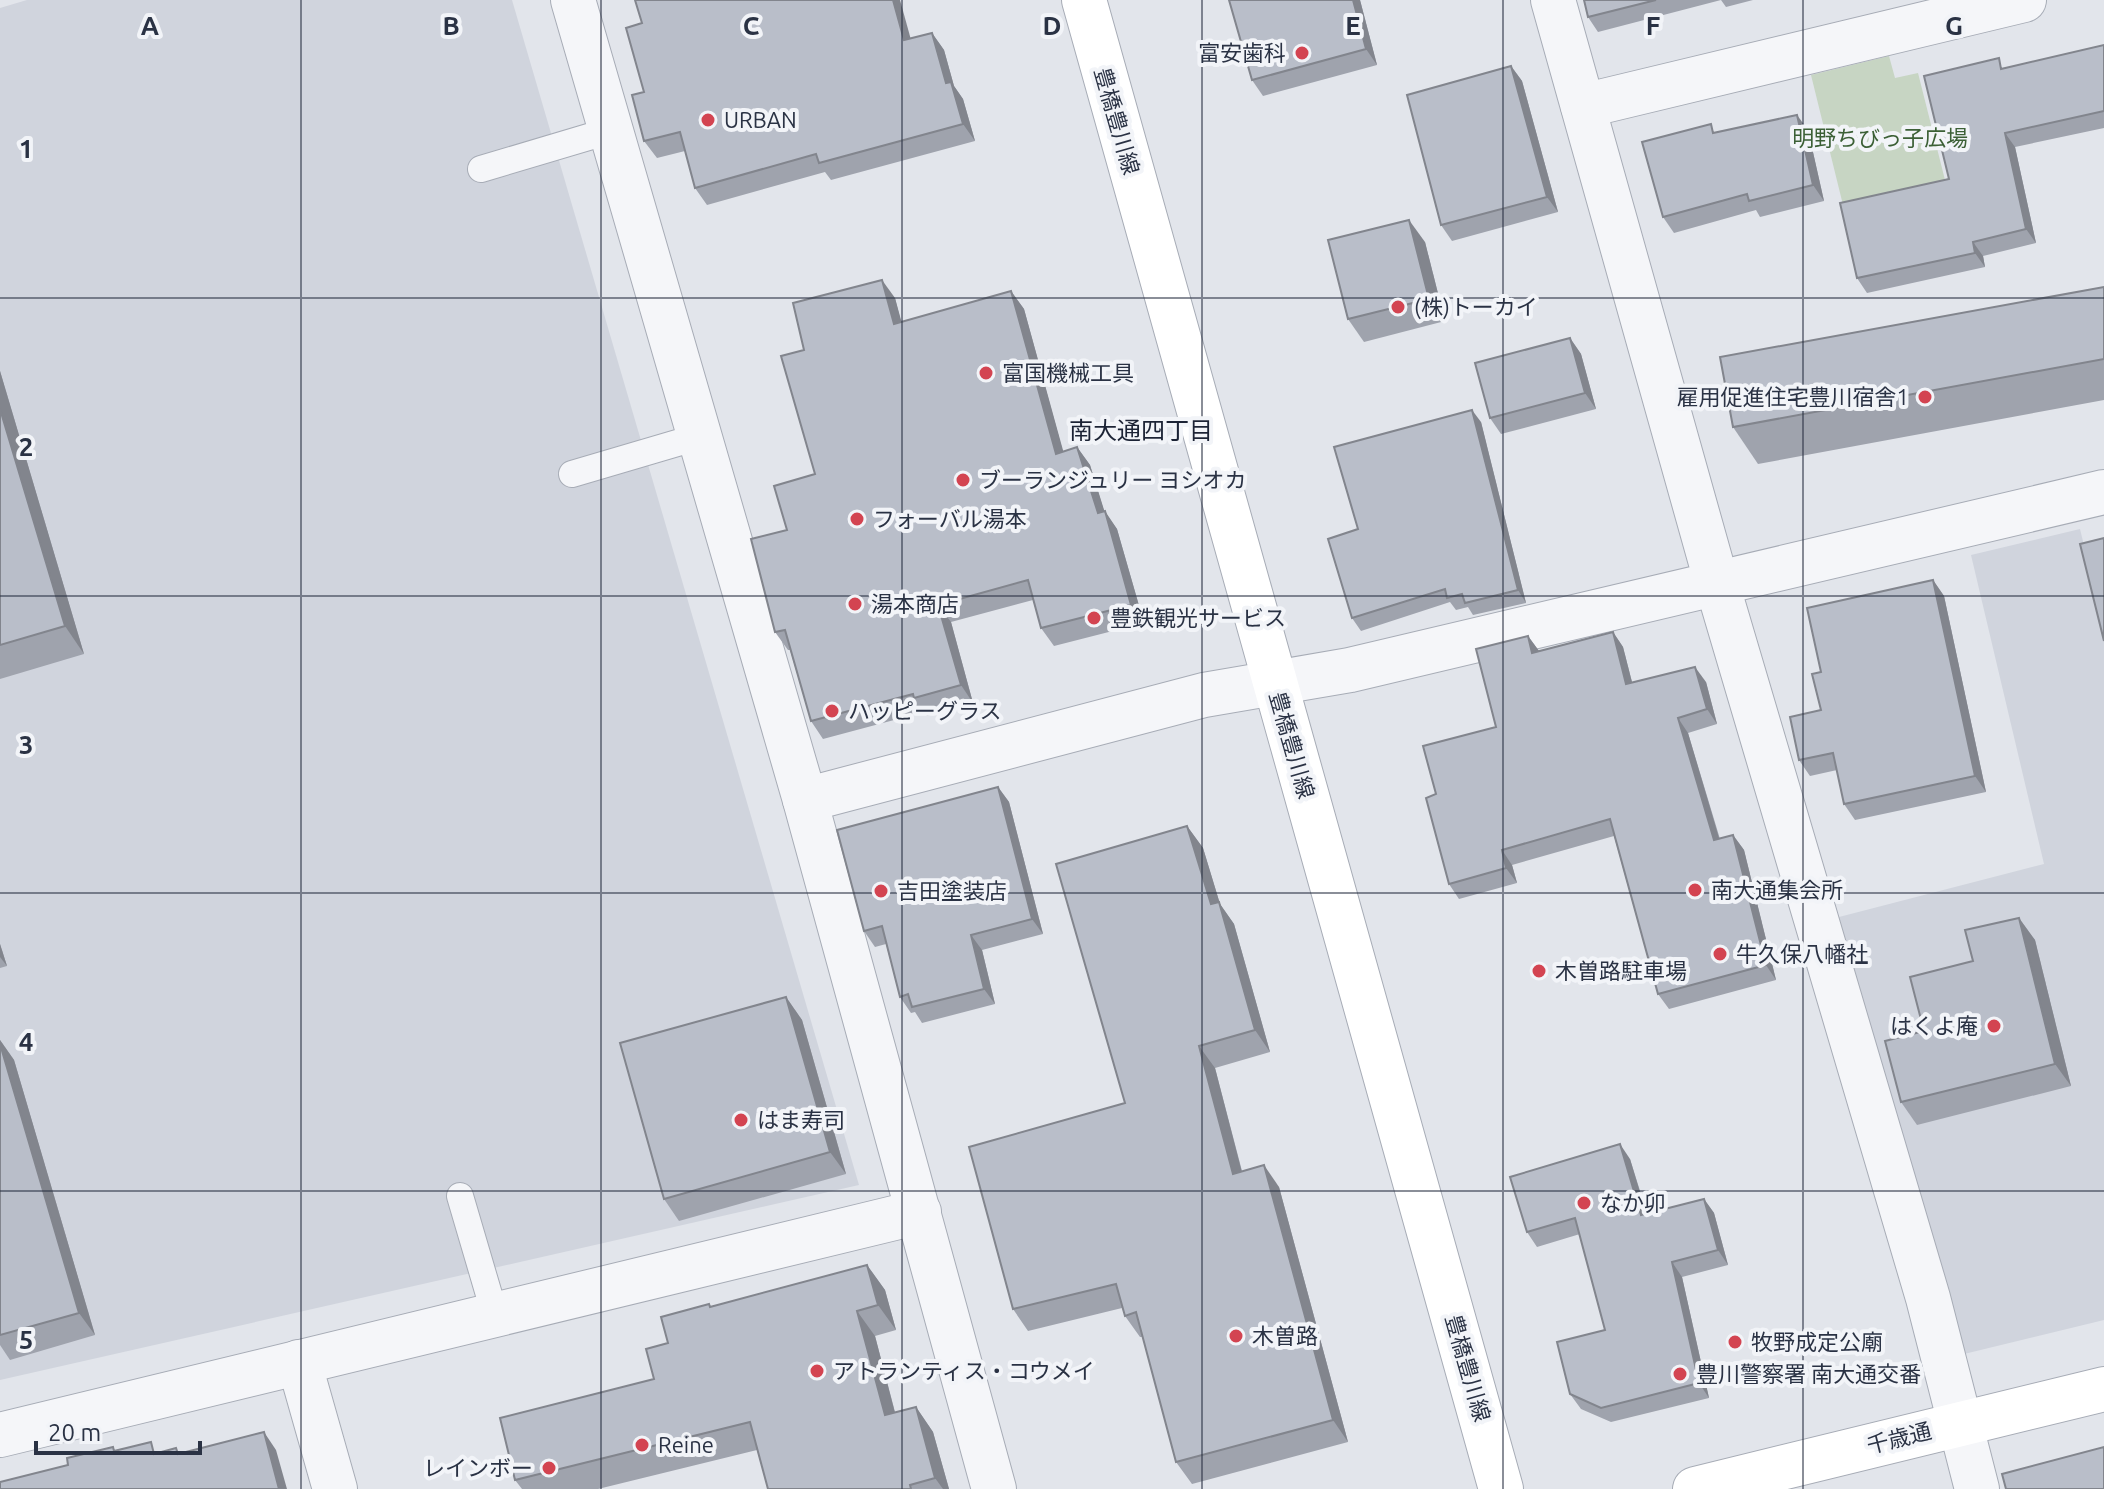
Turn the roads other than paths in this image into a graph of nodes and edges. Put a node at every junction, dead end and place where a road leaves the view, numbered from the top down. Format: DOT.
graph roads {
  1 [pos="573,0"];
  2 [pos="1084,0"];
  3 [pos="1553,0"];
  4 [pos="2024,0"];
  5 [pos="1583,106"];
  6 [pos="612,130"];
  7 [pos="481,169"];
  8 [pos="701,436"];
  9 [pos="572,474"];
  10 [pos="2104,492"];
  11 [pos="1717,584"];
  12 [pos="1275,684"];
  13 [pos="805,800"];
  14 [pos="460,1196"];
  15 [pos="919,1212"];
  16 [pos="495,1315"];
  17 [pos="299,1362"];
  18 [pos="2104,1389"];
  19 [pos="1961,1423"];
  20 [pos="0,1435"];
  21 [pos="335,1489"];
  22 [pos="994,1489"];
  23 [pos="1501,1489"];
  24 [pos="1695,1489"];
  25 [pos="1977,1489"];
  1 -- 6 [label="street"];
  2 -- 12 [label="main road, 豊橋豊川線"];
  3 -- 5 [label="street"];
  4 -- 5 [label="street"];
  5 -- 11 [label="street"];
  6 -- 7 [label="lane"];
  6 -- 8 [label="street"];
  8 -- 9 [label="lane"];
  8 -- 13 [label="street"];
  10 -- 11 [label="street"];
  11 -- 12 [label="street"];
  11 -- 19 [label="street"];
  12 -- 13 [label="street"];
  12 -- 23 [label="main road, 豊橋豊川線"];
  13 -- 15 [label="street"];
  14 -- 16 [label="lane"];
  15 -- 16 [label="street"];
  15 -- 22 [label="street"];
  16 -- 17 [label="street"];
  17 -- 20 [label="street"];
  17 -- 21 [label="street"];
  18 -- 19 [label="main road, 千歳通"];
  19 -- 24 [label="main road, 千歳通"];
  19 -- 25 [label="street"];
}
